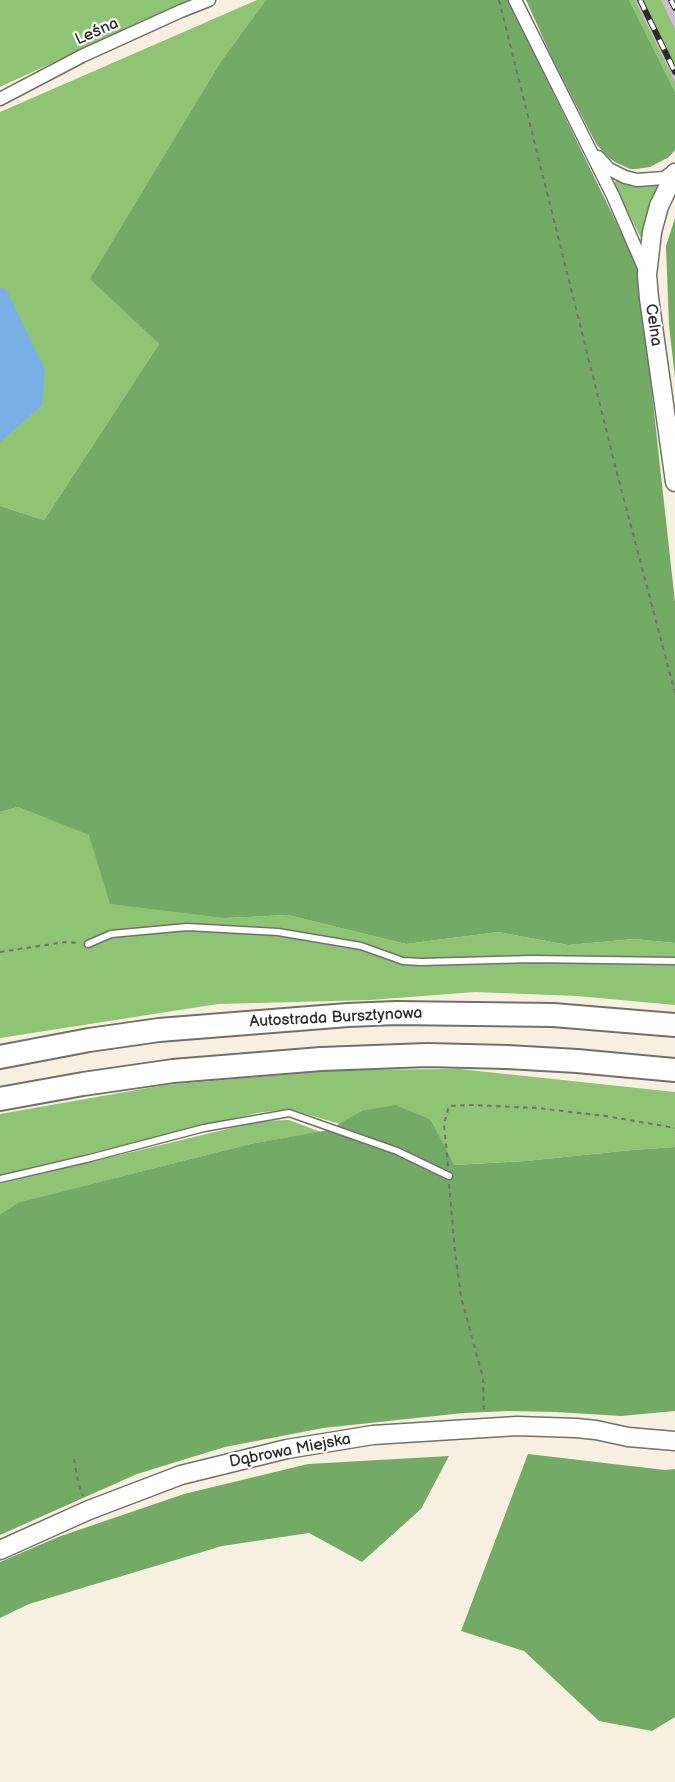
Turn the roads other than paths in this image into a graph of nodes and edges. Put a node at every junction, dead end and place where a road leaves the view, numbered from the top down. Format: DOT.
graph roads {
  1 [pos="209,0"];
  2 [pos="515,0"];
  3 [pos="0,99"];
  4 [pos="584,136"];
  5 [pos="675,171"];
  6 [pos="647,275"];
  7 [pos="675,482"];
  8 [pos="88,944"];
  9 [pos="675,961"];
  10 [pos="675,1025"];
  11 [pos="0,1057"];
  12 [pos="675,1070"];
  13 [pos="0,1099"];
  14 [pos="449,1176"];
  15 [pos="0,1179"];
  16 [pos="675,1428"];
  17 [pos="596,1430"];
  18 [pos="675,1441"];
  19 [pos="0,1550"];
  1 -- 3 [label="street, Leśna"];
  2 -- 4 [label="street"];
  4 -- 5 [label="street"];
  4 -- 6 [label="street"];
  5 -- 6 [label="street, Celna"];
  6 -- 7 [label="street, Celna"];
  8 -- 9 [label="lane"];
  10 -- 11 [label="highway, Autostrada Bursztynowa"];
  12 -- 13 [label="highway"];
  14 -- 15 [label="lane"];
  16 -- 17 [label="street, Dąbrowa Miejska"];
  17 -- 18 [label="street, Dąbrowa Miejska"];
  17 -- 19 [label="street, Dąbrowa Miejska"];
}
